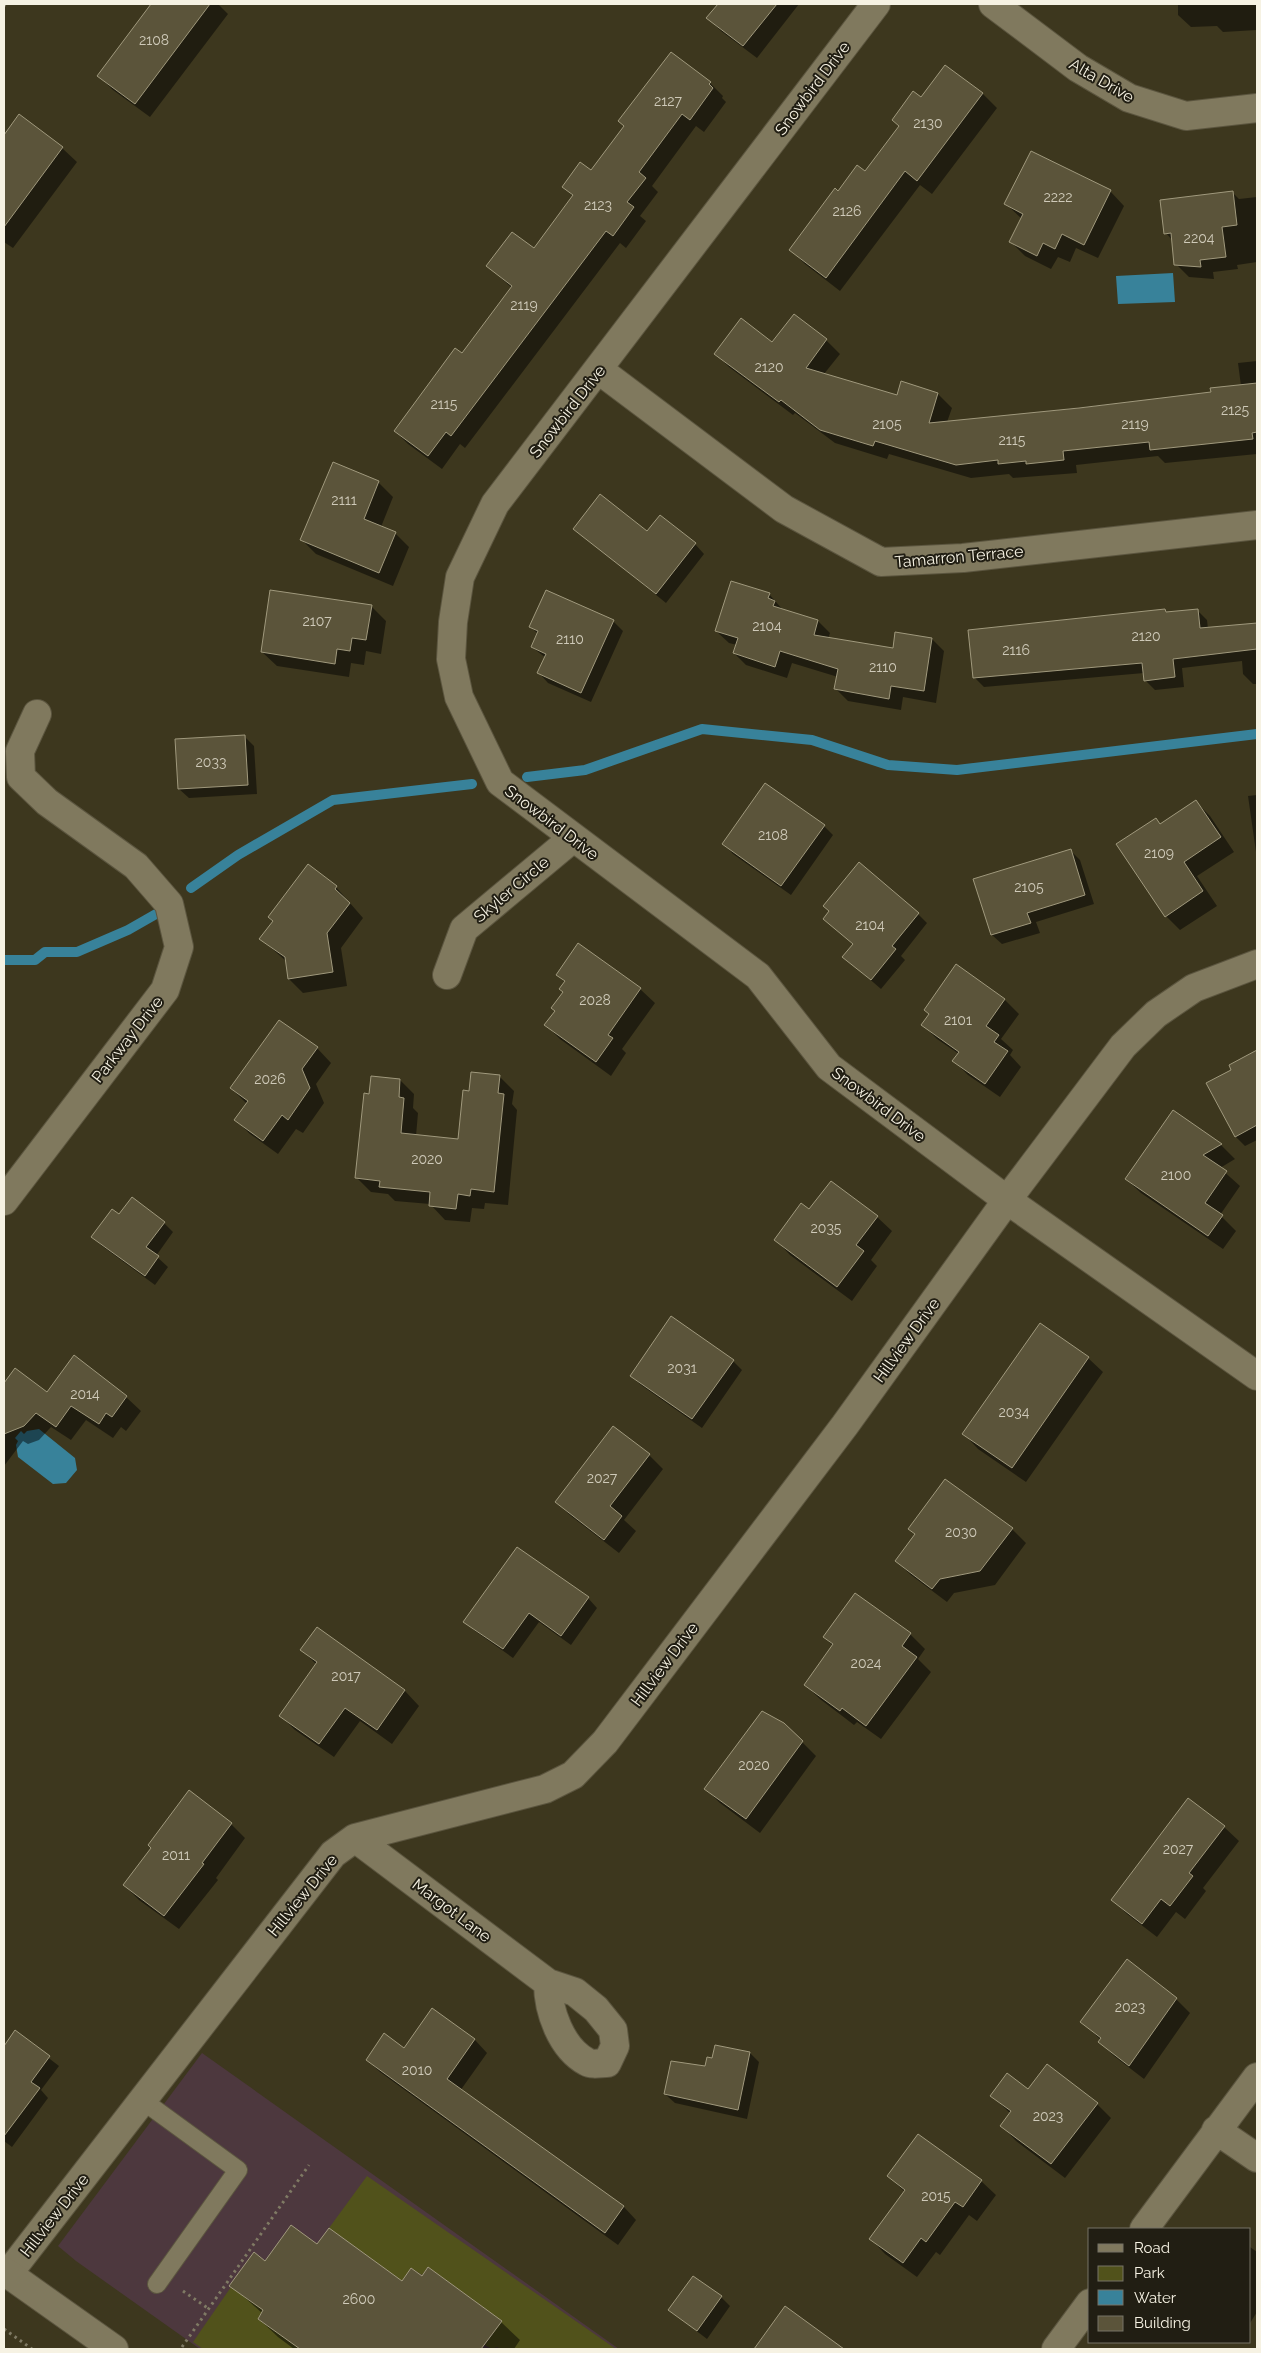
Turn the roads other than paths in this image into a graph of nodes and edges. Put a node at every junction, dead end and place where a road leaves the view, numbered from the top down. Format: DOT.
graph roads {
  1 [pos="876,4"];
  2 [pos="993,4"];
  3 [pos="1257,108"];
  4 [pos="599,370"];
  5 [pos="1257,525"];
  6 [pos="37,714"];
  7 [pos="573,838"];
  8 [pos="1257,964"];
  9 [pos="447,975"];
  10 [pos="1007,1200"];
  11 [pos="4,1201"];
  12 [pos="1257,1376"];
  13 [pos="355,1838"];
  14 [pos="548,1983"];
  15 [pos="1257,2077"];
  16 [pos="142,2100"];
  17 [pos="1216,2130"];
  18 [pos="1257,2158"];
  19 [pos="1145,2228"];
  20 [pos="6,2273"];
  21 [pos="160,2280"];
  22 [pos="1088,2305"];
  23 [pos="114,2349"];
  24 [pos="1056,2349"];
  1 -- 4 [label="street, Snowbird Drive"];
  2 -- 3 [label="street, Alta Drive"];
  4 -- 5 [label="street, Tamarron Terrace"];
  4 -- 7 [label="street, Snowbird Drive"];
  6 -- 11 [label="street, Parkway Drive"];
  7 -- 9 [label="street, Skyler Circle"];
  7 -- 10 [label="street, Snowbird Drive"];
  8 -- 10 [label="street, Hillview Drive"];
  10 -- 12 [label="street, Snowbird Drive"];
  10 -- 13 [label="street, Hillview Drive"];
  13 -- 14 [label="street, Margot Lane"];
  13 -- 16 [label="street, Hillview Drive"];
  15 -- 17 [label="street"];
  16 -- 20 [label="street, Hillview Drive"];
  16 -- 21 [label="lane"];
  17 -- 18 [label="street"];
  17 -- 19 [label="street"];
  20 -- 23 [label="street"];
  22 -- 24 [label="street"];
}
